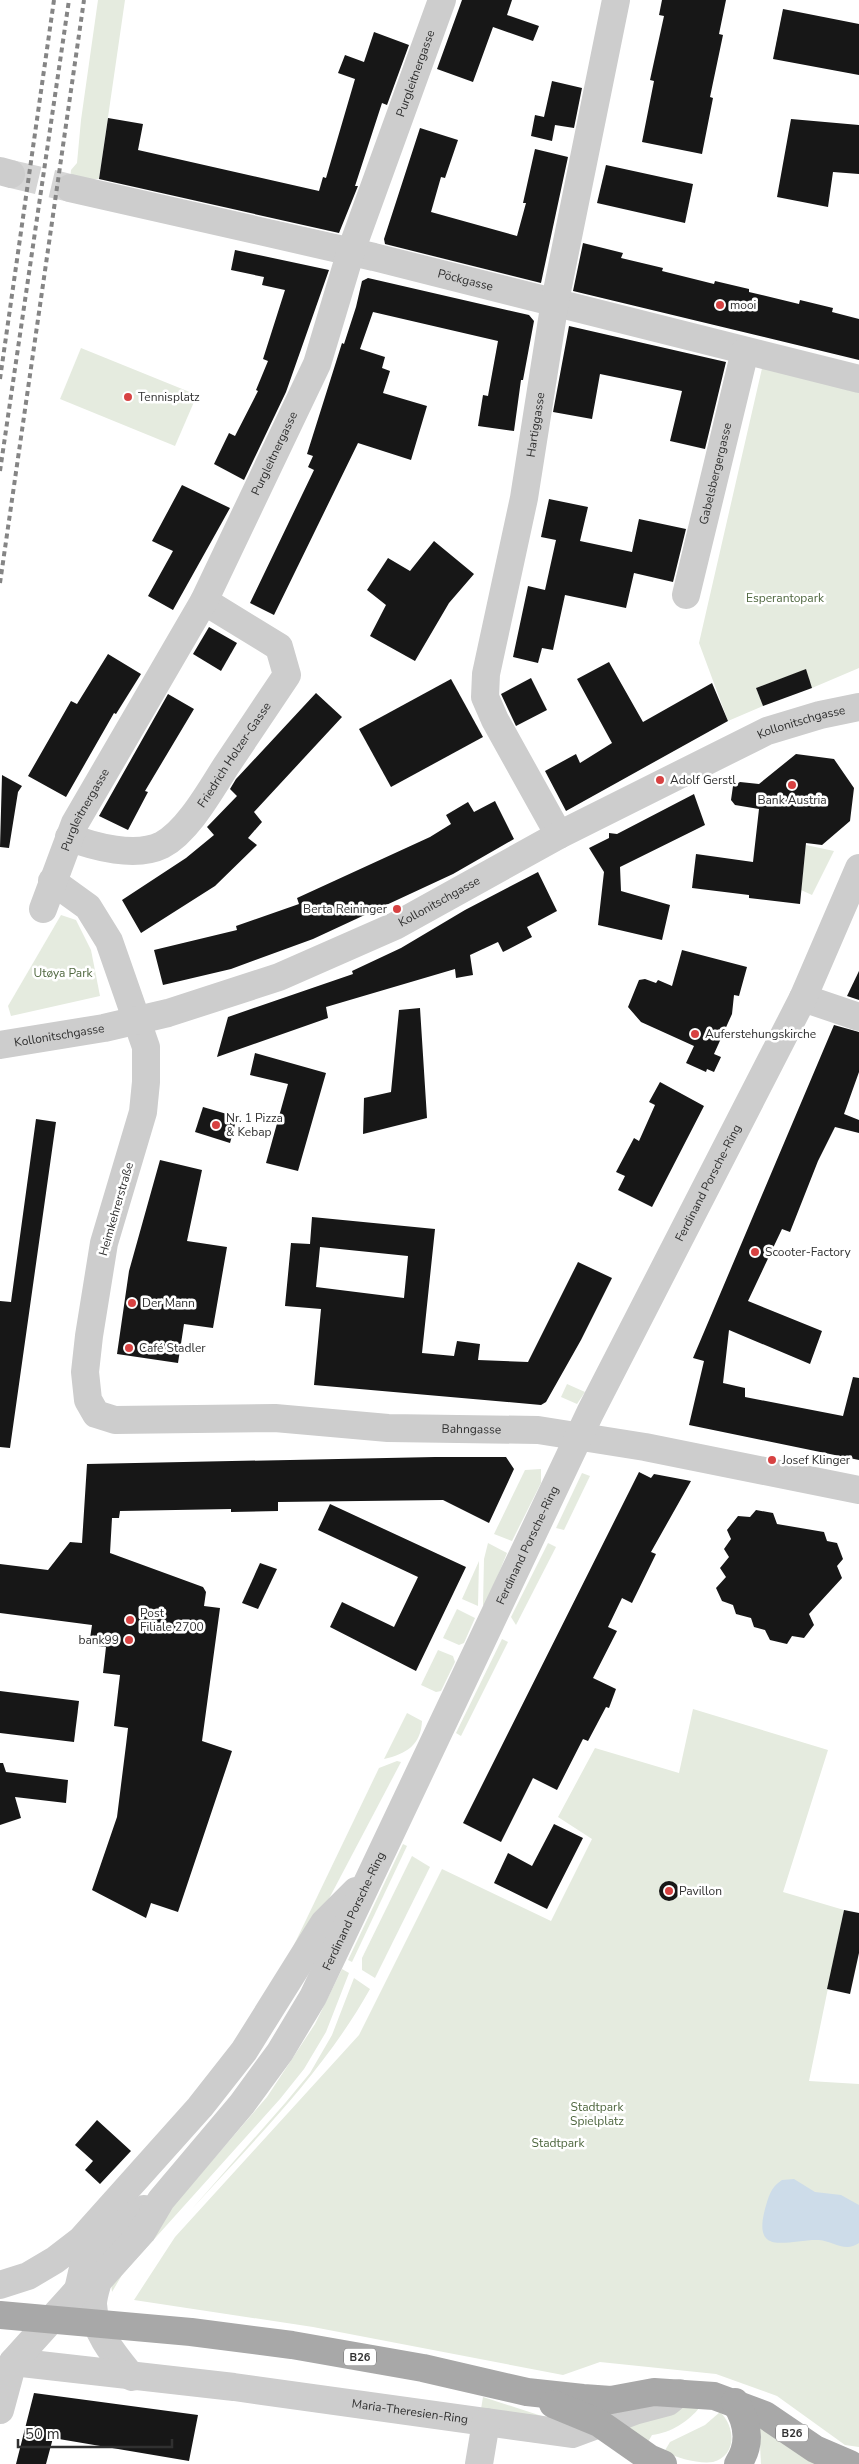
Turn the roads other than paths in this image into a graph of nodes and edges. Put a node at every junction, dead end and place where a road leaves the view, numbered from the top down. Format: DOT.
graph roads {
  1 [pos="442,0"];
  2 [pos="616,0"];
  3 [pos="70,188"];
  4 [pos="351,251"];
  5 [pos="555,301"];
  6 [pos="745,351"];
  7 [pos="859,379"];
  8 [pos="686,596"];
  9 [pos="204,601"];
  10 [pos="859,706"];
  11 [pos="559,834"];
  12 [pos="69,837"];
  13 [pos="859,868"];
  14 [pos="52,881"];
  15 [pos="43,909"];
  16 [pos="803,998"];
  17 [pos="859,1017"];
  18 [pos="137,1020"];
  19 [pos="0,1045"];
  20 [pos="88,1400"];
  21 [pos="579,1437"];
  22 [pos="859,1490"];
  23 [pos="372,1876"];
  24 [pos="0,2285"];
  25 [pos="88,2285"];
  26 [pos="0,2315"];
  27 [pos="13,2362"];
  28 [pos="132,2377"];
  29 [pos="527,2392"];
  30 [pos="679,2393"];
  31 [pos="734,2402"];
  32 [pos="0,2410"];
  33 [pos="486,2422"];
  34 [pos="599,2423"];
  35 [pos="745,2461"];
  36 [pos="479,2464"];
  37 [pos="663,2464"];
  38 [pos="850,2464"];
  1 -- 4 [label="street, Purgleitnergasse"];
  2 -- 5 [label="street, Hartiggasse"];
  3 -- 4 [label="street, Pöckgasse"];
  4 -- 5 [label="street, Pöckgasse"];
  4 -- 9 [label="street, Purgleitnergasse"];
  5 -- 6 [label="street, Pöckgasse"];
  5 -- 11 [label="street, Hartiggasse"];
  6 -- 7 [label="street, Pöckgasse"];
  6 -- 8 [label="street, Gabelsbergergasse"];
  9 -- 12 [label="street, Purgleitnergasse"];
  9 -- 12 [label="street, Friedrich Holzer-Gasse"];
  10 -- 11 [label="street, Kollonitschgasse"];
  11 -- 18 [label="street, Kollonitschgasse"];
  12 -- 14 [label="street, Purgleitnergasse"];
  13 -- 16 [label="street, Ferdinand Porsche-Ring"];
  14 -- 15 [label="street, Purgleitnergasse"];
  14 -- 18 [label="street"];
  16 -- 17 [label="street"];
  16 -- 21 [label="street, Ferdinand Porsche-Ring"];
  18 -- 19 [label="street, Kollonitschgasse"];
  18 -- 20 [label="street, Heimkehrerstraße"];
  20 -- 21 [label="street, Bahngasse"];
  21 -- 22 [label="street, Bahngasse"];
  21 -- 23 [label="street, Ferdinand Porsche-Ring"];
  23 -- 24 [label="street"];
  23 -- 25 [label="street, Ferdinand Porsche-Ring"];
  25 -- 27 [label="street, Ferdinand Porsche-Ring"];
  25 -- 28 [label="street"];
  26 -- 29 [label="main road, B26"];
  27 -- 28 [label="street, Maria-Theresien-Ring"];
  27 -- 32 [label="street"];
  28 -- 33 [label="street, Maria-Theresien-Ring"];
  29 -- 30 [label="main road, B26"];
  29 -- 34 [label="main road, B26"];
  30 -- 31 [label="main road, B26"];
  30 -- 34 [label="street, Maria-Theresien-Ring"];
  31 -- 35 [label="main road"];
  31 -- 38 [label="main road, B26"];
  33 -- 34 [label="street, Maria-Theresien-Ring"];
  33 -- 36 [label="street"];
  34 -- 37 [label="main road, B26"];
}
